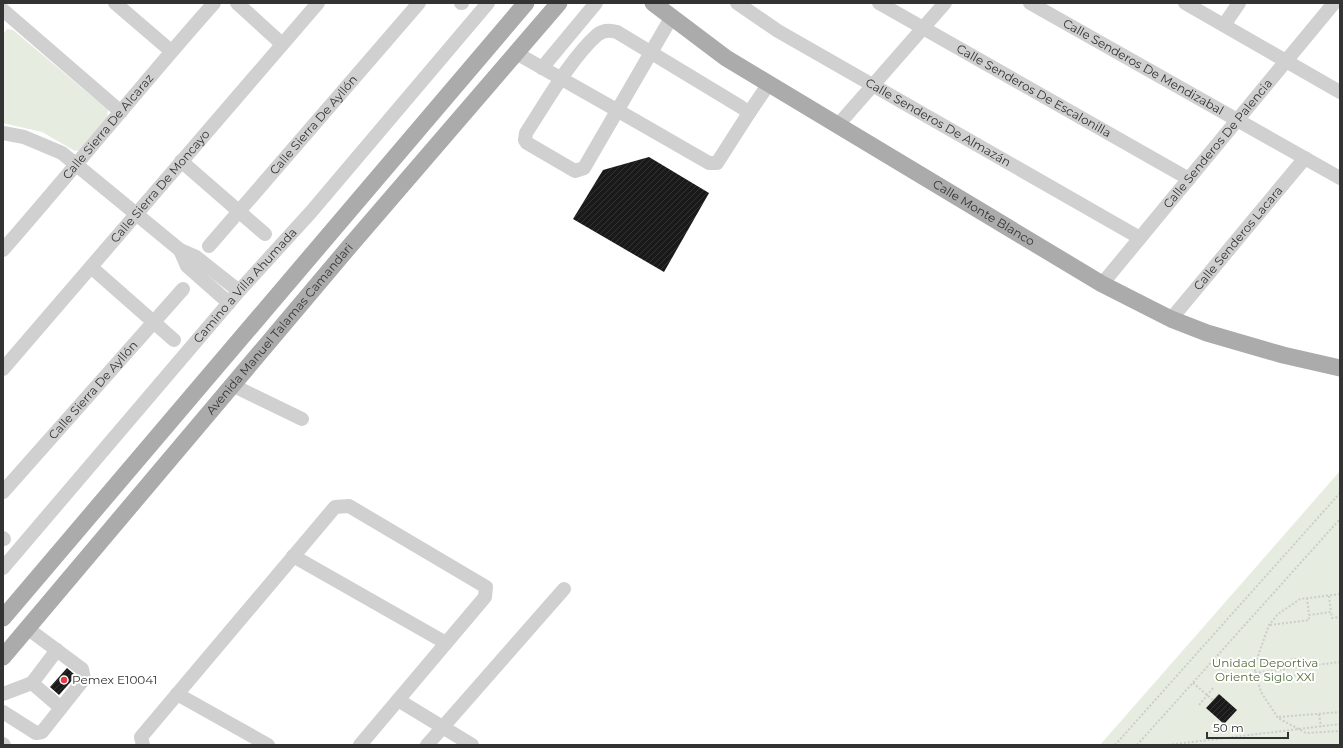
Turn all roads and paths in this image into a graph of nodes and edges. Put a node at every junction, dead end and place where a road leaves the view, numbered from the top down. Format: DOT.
graph roads {
  1 [pos="115,3"];
  2 [pos="214,3"];
  3 [pos="237,3"];
  4 [pos="318,3"];
  5 [pos="419,3"];
  6 [pos="488,3"];
  7 [pos="526,3"];
  8 [pos="559,3"];
  9 [pos="596,3"];
  10 [pos="653,3"];
  11 [pos="737,3"];
  12 [pos="879,3"];
  13 [pos="944,3"];
  14 [pos="1030,3"];
  15 [pos="1185,3"];
  16 [pos="1239,3"];
  17 [pos="1334,3"];
  18 [pos="4,14"];
  19 [pos="671,18"];
  20 [pos="1224,25"];
  21 [pos="923,28"];
  22 [pos="282,44"];
  23 [pos="171,51"];
  24 [pos="516,53"];
  25 [pos="651,53"];
  26 [pos="1287,61"];
  27 [pos="542,68"];
  28 [pos="562,79"];
  29 [pos="768,85"];
  30 [pos="873,85"];
  31 [pos="1340,92"];
  32 [pos="617,111"];
  33 [pos="121,112"];
  34 [pos="749,113"];
  35 [pos="1238,120"];
  36 [pos="838,125"];
  37 [pos="3,132"];
  38 [pos="1305,158"];
  39 [pos="181,161"];
  40 [pos="78,164"];
  41 [pos="1340,178"];
  42 [pos="1189,179"];
  43 [pos="240,212"];
  44 [pos="137,213"];
  45 [pos="265,234"];
  46 [pos="1140,238"];
  47 [pos="209,246"];
  48 [pos="3,250"];
  49 [pos="180,250"];
  50 [pos="91,267"];
  51 [pos="1102,284"];
  52 [pos="183,289"];
  53 [pos="239,291"];
  54 [pos="229,303"];
  55 [pos="1171,319"];
  56 [pos="152,323"];
  57 [pos="174,340"];
  58 [pos="1340,368"];
  59 [pos="3,369"];
  60 [pos="232,385"];
  61 [pos="302,419"];
  62 [pos="3,492"];
  63 [pos="1340,493"];
  64 [pos="1340,519"];
  65 [pos="293,556"];
  66 [pos="3,568"];
  67 [pos="564,589"];
  68 [pos="1340,594"];
  69 [pos="1329,596"];
  70 [pos="1307,598"];
  71 [pos="1331,612"];
  72 [pos="1309,615"];
  73 [pos="1340,617"];
  74 [pos="3,618"];
  75 [pos="1269,625"];
  76 [pos="27,628"];
  77 [pos="446,643"];
  78 [pos="57,650"];
  79 [pos="3,657"];
  80 [pos="1340,662"];
  81 [pos="1255,664"];
  82 [pos="1304,668"];
  83 [pos="1255,672"];
  84 [pos="1257,681"];
  85 [pos="1193,683"];
  86 [pos="32,684"];
  87 [pos="1214,687"];
  88 [pos="3,694"];
  89 [pos="177,694"];
  90 [pos="1208,696"];
  91 [pos="398,700"];
  92 [pos="1212,700"];
  93 [pos="1199,705"];
  94 [pos="61,708"];
  95 [pos="3,712"];
  96 [pos="1340,712"];
  97 [pos="1319,714"];
  98 [pos="1278,718"];
  99 [pos="1340,724"];
  100 [pos="443,727"];
  101 [pos="1321,727"];
  102 [pos="1297,729"];
  103 [pos="1340,731"];
  104 [pos="143,745"];
  105 [pos="268,745"];
  106 [pos="360,745"];
  107 [pos="427,745"];
  108 [pos="472,745"];
  109 [pos="1115,745"];
  110 [pos="1137,745"];
  111 [pos="1168,745"];
  1 -- 23 [label="street"];
  2 -- 23 [label="street, Calle Sierra De Alcaraz"];
  3 -- 22 [label="street"];
  4 -- 22 [label="street, Calle Sierra De Moncayo"];
  5 -- 43 [label="street, Calle Sierra De Ayllón"];
  6 -- 53 [label="street, Camino a Villa Ahumada"];
  7 -- 74 [label="main road, Avenida Manuel Talamas Camandari"];
  8 -- 24 [label="main road, Avenida Manuel Talamas Camandari"];
  9 -- 27 [label="street"];
  10 -- 19 [label="main road, Calle Monte Blanco"];
  11 -- 30 [label="street, Calle Senderos De Almazán"];
  12 -- 21 [label="street, Calle Senderos De Escalonilla"];
  13 -- 21 [label="street"];
  14 -- 35 [label="street, Calle Senderos De Mendizabal"];
  15 -- 20 [label="street"];
  16 -- 20 [label="street"];
  17 -- 26 [label="street, Calle Senderos De Palencia"];
  18 -- 33 [label="street"];
  19 -- 25 [label="street"];
  19 -- 29 [label="main road, Calle Monte Blanco"];
  20 -- 26 [label="street"];
  21 -- 30 [label="street"];
  21 -- 42 [label="street, Calle Senderos De Escalonilla"];
  22 -- 39 [label="street, Calle Sierra De Moncayo"];
  23 -- 33 [label="street, Calle Sierra De Alcaraz"];
  24 -- 27 [label="street"];
  24 -- 60 [label="main road, Avenida Manuel Talamas Camandari"];
  25 -- 28 [label="street"];
  25 -- 32 [label="street"];
  25 -- 34 [label="street"];
  26 -- 31 [label="street"];
  26 -- 35 [label="street, Calle Senderos De Palencia"];
  27 -- 28 [label="street"];
  28 -- 32 [label="street"];
  28 -- 32 [label="street"];
  29 -- 34 [label="street"];
  29 -- 36 [label="main road, Calle Monte Blanco"];
  30 -- 36 [label="street"];
  30 -- 46 [label="street, Calle Senderos De Almazán"];
  32 -- 34 [label="street"];
  33 -- 40 [label="street, Calle Sierra De Alcaraz"];
  35 -- 38 [label="street, Calle Senderos De Mendizabal"];
  35 -- 42 [label="street, Calle Senderos De Palencia"];
  36 -- 51 [label="main road, Calle Monte Blanco"];
  37 -- 40 [label="street"];
  38 -- 41 [label="street, Calle Senderos De Mendizabal"];
  38 -- 55 [label="street, Calle Senderos Lacara"];
  39 -- 43 [label="street"];
  39 -- 44 [label="street, Calle Sierra De Moncayo"];
  40 -- 44 [label="street"];
  40 -- 48 [label="street, Calle Sierra De Alcaraz"];
  42 -- 46 [label="street, Calle Senderos De Palencia"];
  43 -- 45 [label="street"];
  43 -- 47 [label="street, Calle Sierra De Ayllón"];
  44 -- 49 [label="street"];
  44 -- 50 [label="street, Calle Sierra De Moncayo"];
  46 -- 51 [label="street, Calle Senderos De Palencia"];
  49 -- 53 [label="street"];
  49 -- 54 [label="street"];
  50 -- 56 [label="street"];
  50 -- 59 [label="street, Calle Sierra De Moncayo"];
  51 -- 55 [label="main road, Calle Monte Blanco"];
  52 -- 56 [label="street, Calle Sierra De Ayllón"];
  53 -- 54 [label="street, Camino a Villa Ahumada"];
  54 -- 66 [label="street, Camino a Villa Ahumada"];
  55 -- 58 [label="main road, Calle Monte Blanco"];
  56 -- 57 [label="street"];
  56 -- 62 [label="street, Calle Sierra De Ayllón"];
  60 -- 61 [label="street"];
  60 -- 76 [label="main road, Avenida Manuel Talamas Camandari"];
  63 -- 109 [label="path"];
  64 -- 85 [label="path"];
  65 -- 77 [label="street"];
  65 -- 77 [label="street"];
  65 -- 89 [label="street"];
  67 -- 100 [label="street"];
  68 -- 69 [label="path"];
  69 -- 70 [label="path"];
  69 -- 71 [label="path"];
  70 -- 72 [label="path"];
  70 -- 75 [label="path"];
  71 -- 72 [label="path"];
  71 -- 73 [label="path"];
  72 -- 75 [label="path"];
  75 -- 81 [label="path"];
  76 -- 78 [label="street"];
  76 -- 79 [label="main road, Avenida Manuel Talamas Camandari"];
  77 -- 91 [label="street"];
  78 -- 86 [label="street"];
  78 -- 94 [label="street"];
  80 -- 82 [label="path"];
  81 -- 82 [label="path"];
  81 -- 83 [label="path"];
  82 -- 83 [label="path"];
  82 -- 84 [label="path"];
  83 -- 84 [label="path"];
  84 -- 98 [label="path"];
  85 -- 90 [label="path"];
  85 -- 110 [label="path"];
  86 -- 88 [label="street"];
  86 -- 94 [label="street"];
  87 -- 90 [label="path"];
  89 -- 104 [label="street"];
  89 -- 105 [label="street"];
  90 -- 92 [label="path"];
  90 -- 93 [label="path"];
  91 -- 100 [label="street"];
  91 -- 106 [label="street"];
  94 -- 95 [label="street"];
  96 -- 97 [label="path"];
  97 -- 98 [label="path"];
  97 -- 101 [label="path"];
  98 -- 102 [label="path"];
  99 -- 101 [label="path"];
  100 -- 107 [label="street"];
  100 -- 108 [label="street"];
  101 -- 102 [label="path"];
  102 -- 103 [label="path"];
  102 -- 111 [label="path"];
}
